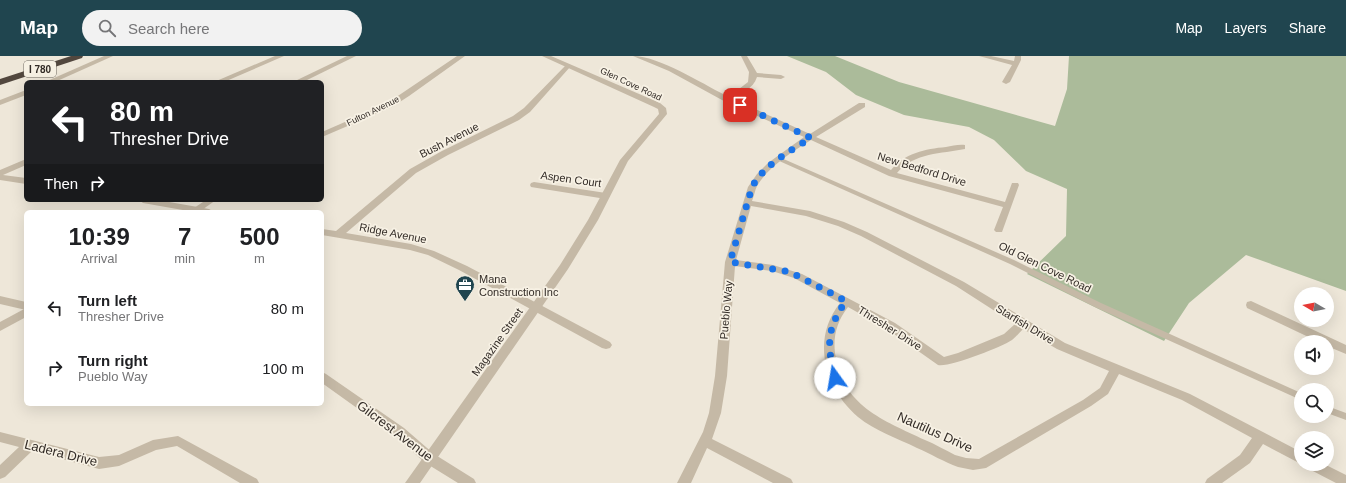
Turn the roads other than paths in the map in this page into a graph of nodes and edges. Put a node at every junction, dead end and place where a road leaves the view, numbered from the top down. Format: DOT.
graph roads {
  1 [pos="58,56"];
  2 [pos="79,56"];
  3 [pos="110,56"];
  4 [pos="281,56"];
  5 [pos="353,56"];
  6 [pos="462,56"];
  7 [pos="545,56"];
  8 [pos="744,56"];
  9 [pos="982,56"];
  10 [pos="1018,56"];
  11 [pos="641,57"];
  12 [pos="1016,64"];
  13 [pos="568,66"];
  14 [pos="0,75"];
  15 [pos="754,76"];
  16 [pos="781,77"];
  17 [pos="54,80"];
  18 [pos="223,80"];
  19 [pos="301,80"];
  20 [pos="0,82"];
  21 [pos="1006,82"];
  22 [pos="24,93"];
  23 [pos="725,98"];
  24 [pos="0,103"];
  25 [pos="862,105"];
  26 [pos="664,112"];
  27 [pos="324,134"];
  28 [pos="811,138"];
  29 [pos="962,147"];
  30 [pos="779,159"];
  31 [pos="24,163"];
  32 [pos="0,173"];
  33 [pos="892,174"];
  34 [pos="0,177"];
  35 [pos="24,181"];
  36 [pos="534,185"];
  37 [pos="1015,185"];
  38 [pos="606,196"];
  39 [pos="152,202"];
  40 [pos="209,202"];
  41 [pos="747,203"];
  42 [pos="1007,205"];
  43 [pos="190,210"];
  44 [pos="197,210"];
  45 [pos="999,230"];
  46 [pos="324,232"];
  47 [pos="338,235"];
  48 [pos="730,262"];
  49 [pos="0,300"];
  50 [pos="846,301"];
  51 [pos="1251,305"];
  52 [pos="24,306"];
  53 [pos="536,308"];
  54 [pos="24,313"];
  55 [pos="1022,324"];
  56 [pos="0,327"];
  57 [pos="606,345"];
  58 [pos="1346,350"];
  59 [pos="1116,369"];
  60 [pos="324,378"];
  61 [pos="1294,394"];
  62 [pos="1334,412"];
  63 [pos="1346,417"];
  64 [pos="1261,436"];
  65 [pos="0,437"];
  66 [pos="705,441"];
  67 [pos="30,445"];
  68 [pos="1294,454"];
  69 [pos="429,458"];
  70 [pos="1325,471"];
  71 [pos="0,473"];
  72 [pos="1346,482"];
  73 [pos="252,483"];
  74 [pos="412,483"];
  75 [pos="469,483"];
  76 [pos="684,483"];
  77 [pos="786,483"];
  78 [pos="1212,483"];
  1 -- 14 [label="highway, I 780"];
  2 -- 20 [label="highway, I 780"];
  3 -- 17 [label="street"];
  4 -- 18 [label="street"];
  5 -- 19 [label="street"];
  6 -- 27 [label="street, Fulton Avenue"];
  7 -- 13 [label="street, Glen Cove Road"];
  8 -- 15 [label="street"];
  9 -- 12 [label="street"];
  10 -- 12 [label="street"];
  11 -- 23 [label="street, New Bedford Drive"];
  12 -- 21 [label="street"];
  13 -- 26 [label="street, Glen Cove Road"];
  13 -- 47 [label="street, Bush Avenue"];
  15 -- 16 [label="street"];
  15 -- 23 [label="street"];
  22 -- 24 [label="street"];
  23 -- 28 [label="street, New Bedford Drive"];
  25 -- 28 [label="street, Pueblo Way"];
  26 -- 38 [label="street, Magazine Street"];
  28 -- 30 [label="street, Pueblo Way"];
  28 -- 33 [label="street, New Bedford Drive"];
  29 -- 33 [label="street"];
  30 -- 41 [label="street, Pueblo Way"];
  30 -- 61 [label="street, Old Glen Cove Road"];
  31 -- 32 [label="street"];
  33 -- 42 [label="street, New Bedford Drive"];
  34 -- 35 [label="street"];
  36 -- 38 [label="street, Aspen Court"];
  37 -- 42 [label="street"];
  38 -- 53 [label="street, Magazine Street"];
  39 -- 43 [label="street"];
  40 -- 44 [label="street"];
  41 -- 48 [label="street, Pueblo Way"];
  41 -- 55 [label="street, Starfish Drive"];
  42 -- 45 [label="street"];
  46 -- 47 [label="street, Ridge Avenue"];
  47 -- 53 [label="street, Ridge Avenue"];
  48 -- 50 [label="street, Thresher Drive"];
  48 -- 66 [label="street, Pueblo Way"];
  49 -- 52 [label="street"];
  50 -- 55 [label="street, Thresher Drive"];
  50 -- 59 [label="street, Nautilus Drive"];
  51 -- 58 [label="street"];
  53 -- 57 [label="street, Ridge Avenue"];
  53 -- 69 [label="street, Magazine Street"];
  54 -- 56 [label="street"];
  55 -- 59 [label="street, Starfish Drive"];
  59 -- 64 [label="street, Starfish Drive"];
  60 -- 69 [label="street, Gilcrest Avenue"];
  62 -- 63 [label="street"];
  64 -- 68 [label="street, Starfish Drive"];
  64 -- 78 [label="street"];
  65 -- 67 [label="street, Ladera Drive"];
  66 -- 76 [label="street, Pueblo Way"];
  66 -- 77 [label="street"];
  67 -- 71 [label="street"];
  67 -- 73 [label="street, Ladera Drive"];
  69 -- 74 [label="street, Magazine Street"];
  69 -- 75 [label="street, Gilcrest Avenue"];
  70 -- 72 [label="street"];
}
